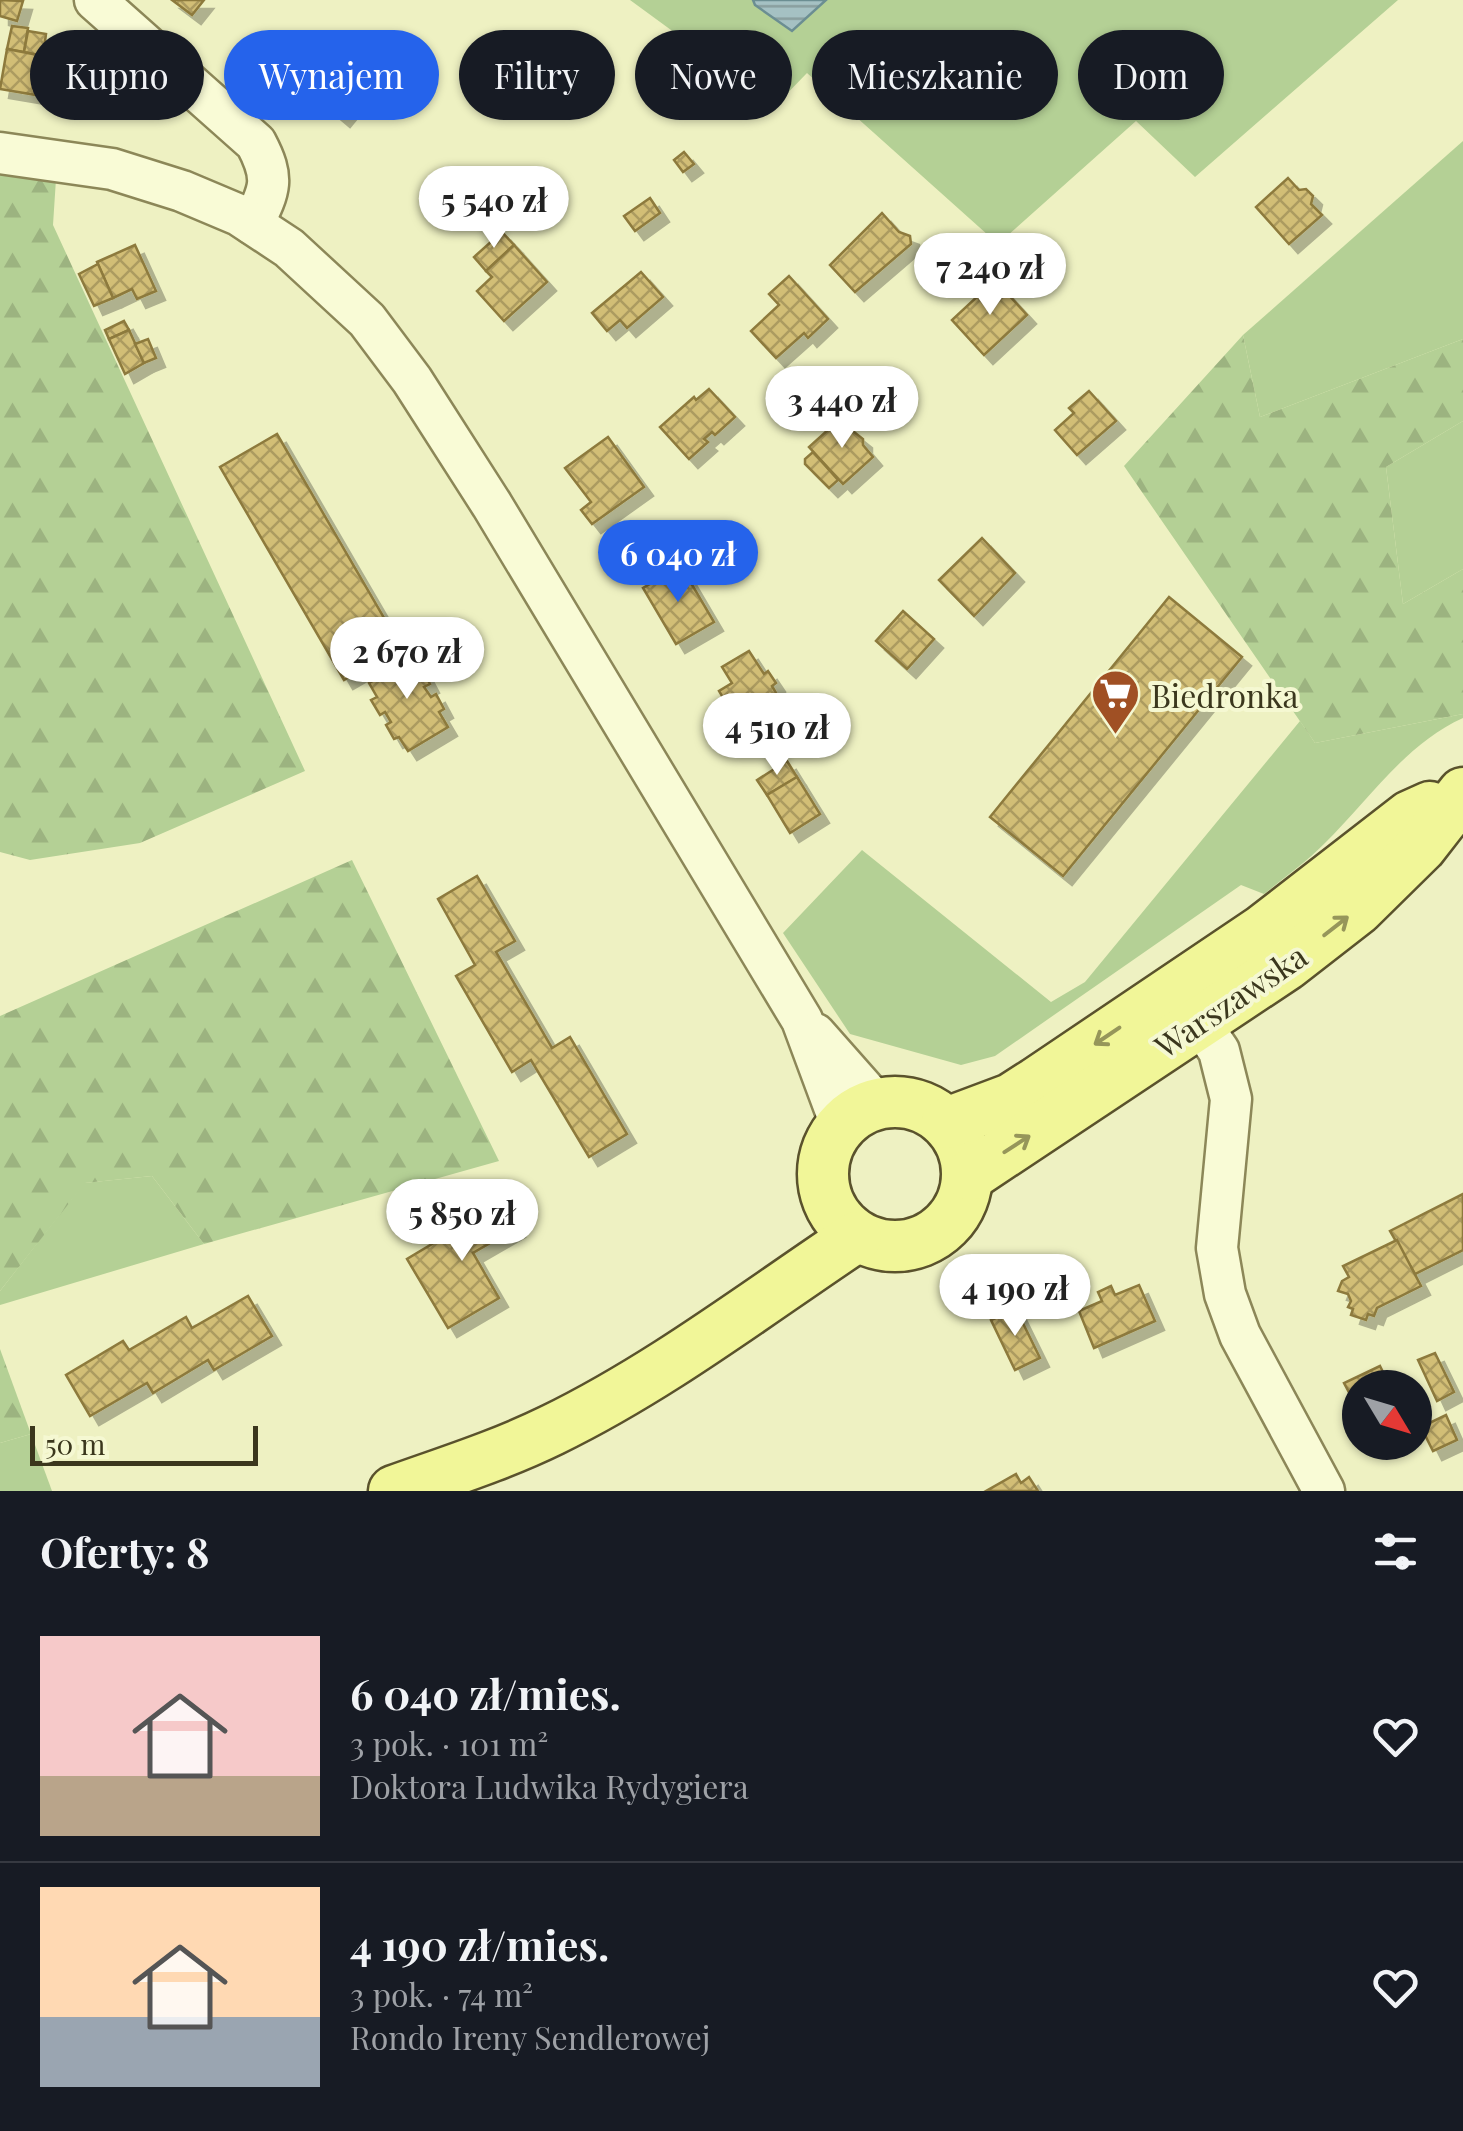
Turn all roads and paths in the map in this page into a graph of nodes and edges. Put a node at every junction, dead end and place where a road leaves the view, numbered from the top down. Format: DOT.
graph roads {
  1 [pos="96,0"];
  2 [pos="0,153"];
  3 [pos="253,224"];
  4 [pos="1463,792"];
  5 [pos="1188,1006"];
  6 [pos="858,1114"];
  7 [pos="947,1123"];
  8 [pos="970,1175"];
  9 [pos="842,1218"];
  10 [pos="394,1491"];
  11 [pos="1324,1491"];
  1 -- 3 [label="street"];
  2 -- 3 [label="street"];
  3 -- 6 [label="street"];
  4 -- 5 [label="main road, Warszawska"];
  5 -- 7 [label="main road, Warszawska, one-way"];
  8 -- 5 [label="main road, Warszawska, one-way"];
  5 -- 11 [label="street"];
  6 -- 7 [label="main road"];
  6 -- 9 [label="main road"];
  7 -- 8 [label="main road"];
  8 -- 9 [label="main road"];
  9 -- 10 [label="main road"];
}
